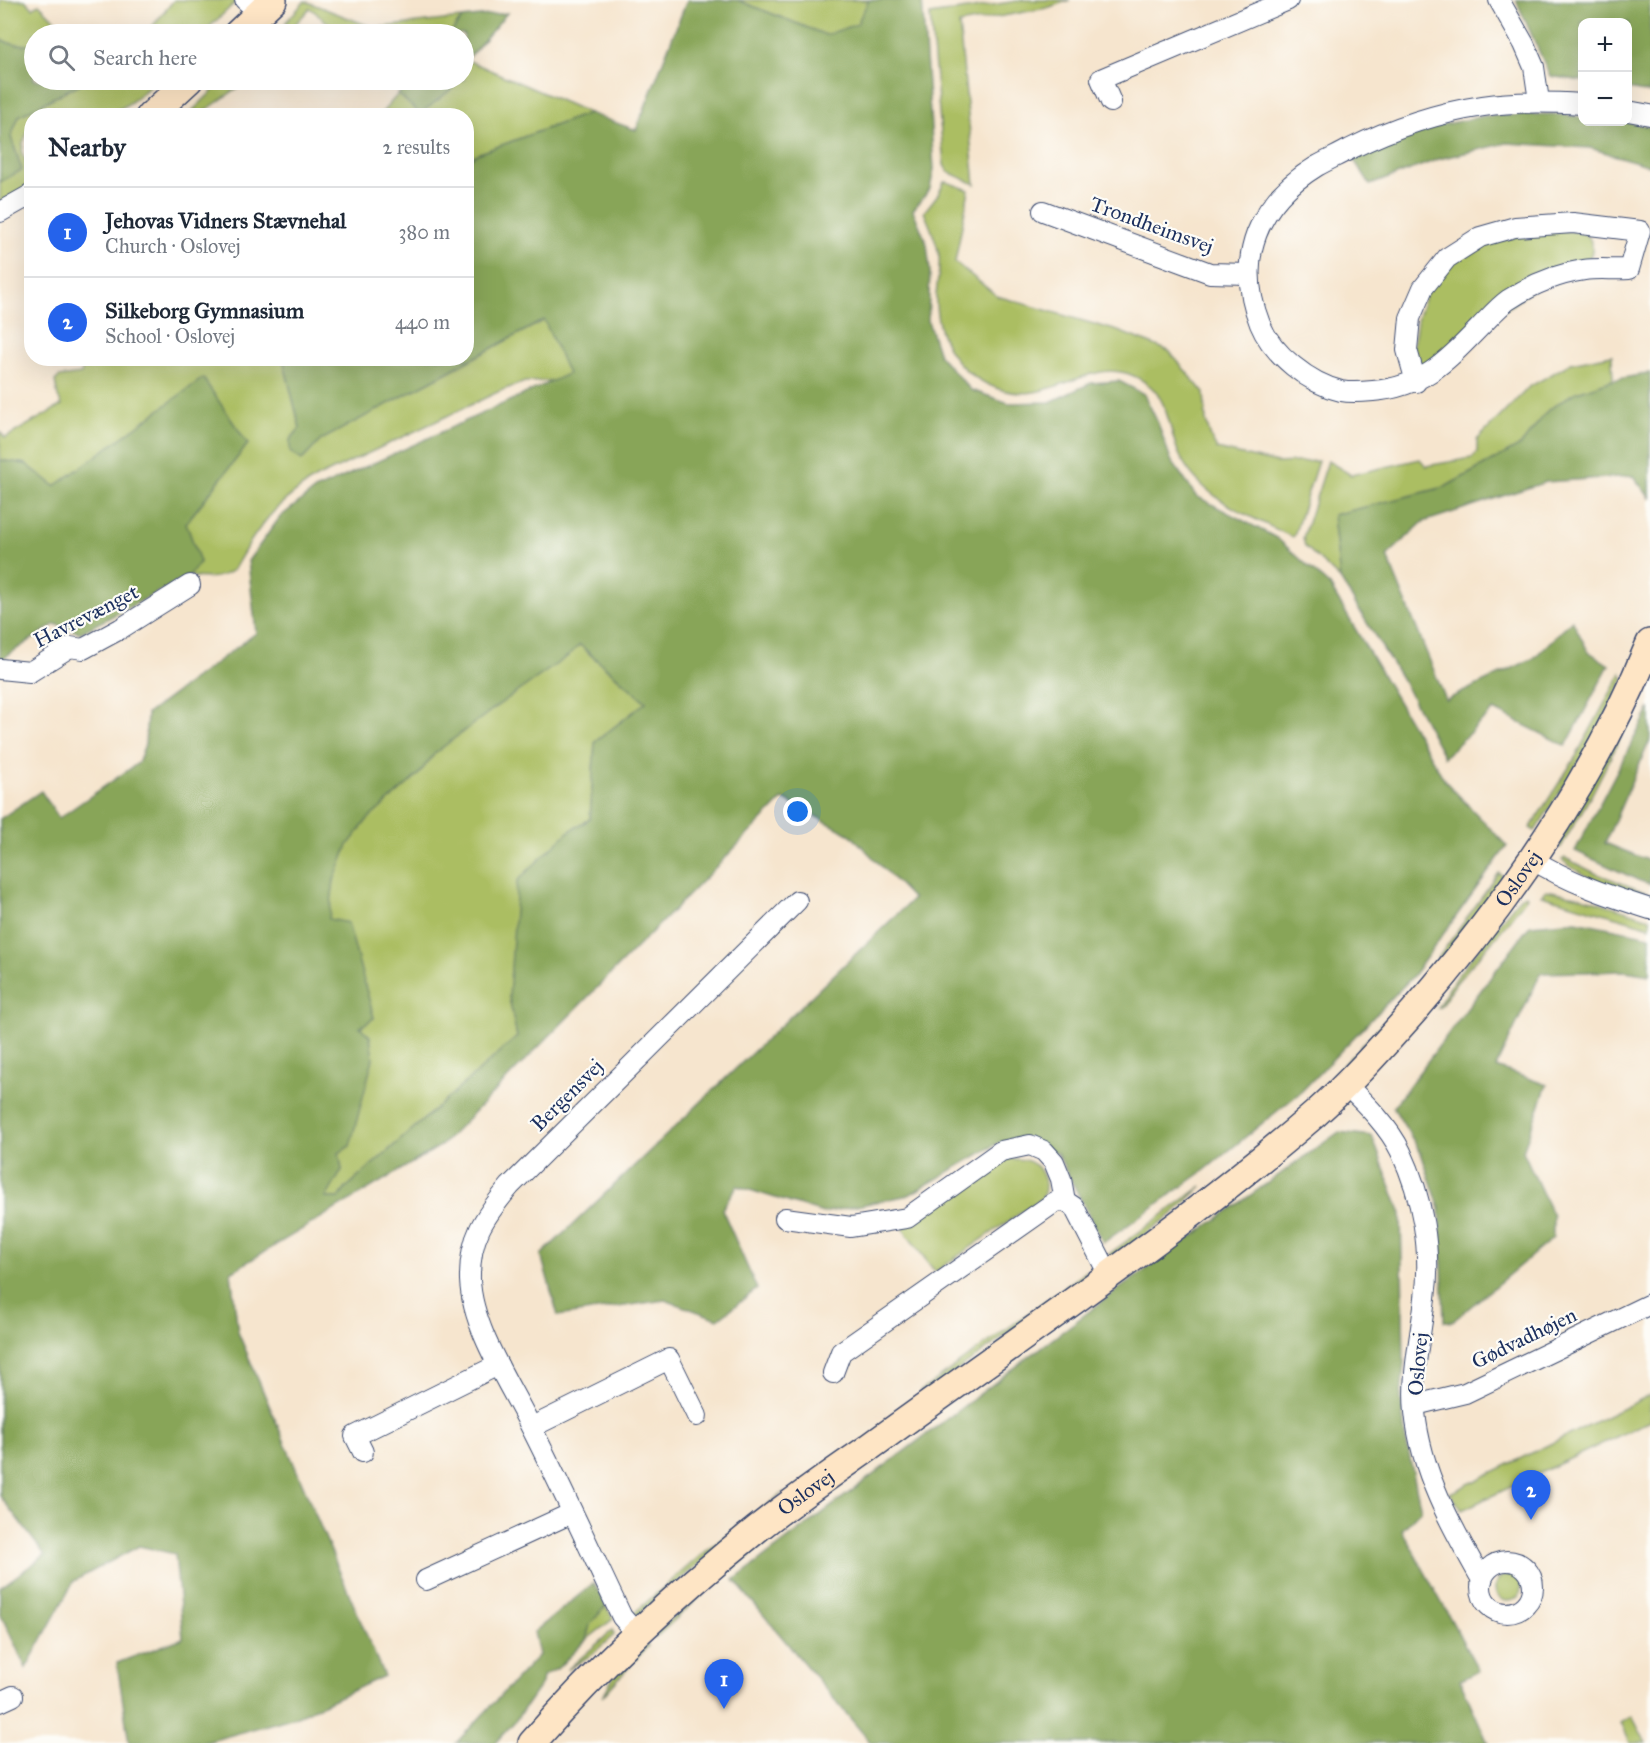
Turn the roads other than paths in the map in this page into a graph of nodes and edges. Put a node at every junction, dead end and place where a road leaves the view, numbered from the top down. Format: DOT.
graph roads {
  1 [pos="1288,0"];
  2 [pos="1499,0"];
  3 [pos="259,4"];
  4 [pos="244,24"];
  5 [pos="178,90"];
  6 [pos="1539,101"];
  7 [pos="1111,102"];
  8 [pos="1578,104"];
  9 [pos="159,108"];
  10 [pos="1632,112"];
  11 [pos="1650,116"];
  12 [pos="24,198"];
  13 [pos="1043,211"];
  14 [pos="0,212"];
  15 [pos="1248,274"];
  16 [pos="1416,382"];
  17 [pos="190,585"];
  18 [pos="1650,643"];
  19 [pos="0,669"];
  20 [pos="1532,859"];
  21 [pos="797,901"];
  22 [pos="1650,909"];
  23 [pos="1346,1085"];
  24 [pos="1065,1201"];
  25 [pos="785,1218"];
  26 [pos="1109,1275"];
  27 [pos="1650,1304"];
  28 [pos="498,1365"];
  29 [pos="833,1373"];
  30 [pos="1414,1405"];
  31 [pos="697,1416"];
  32 [pos="531,1427"];
  33 [pos="363,1452"];
  34 [pos="572,1513"];
  35 [pos="426,1580"];
  36 [pos="1482,1580"];
  37 [pos="636,1633"];
  38 [pos="532,1743"];
  1 -- 7 [label="street"];
  2 -- 6 [label="street"];
  3 -- 4 [label="street"];
  5 -- 9 [label="street"];
  6 -- 8 [label="street"];
  6 -- 15 [label="street"];
  10 -- 11 [label="street"];
  12 -- 14 [label="street"];
  13 -- 15 [label="street, Trondheimsvej"];
  15 -- 16 [label="street"];
  16 -- 16 [label="street"];
  17 -- 19 [label="street, Havrevænget"];
  18 -- 20 [label="street, Oslovej"];
  20 -- 22 [label="street"];
  20 -- 23 [label="street, Oslovej"];
  21 -- 28 [label="street, Bergensvej"];
  23 -- 26 [label="street, Oslovej"];
  23 -- 30 [label="street, Oslovej"];
  24 -- 25 [label="street"];
  24 -- 26 [label="street"];
  24 -- 29 [label="street"];
  26 -- 37 [label="street, Oslovej"];
  27 -- 30 [label="street, Gødvadhøjen"];
  28 -- 32 [label="street, Bergensvej"];
  28 -- 33 [label="street"];
  30 -- 36 [label="street, Oslovej"];
  31 -- 32 [label="street"];
  32 -- 34 [label="street, Bergensvej"];
  34 -- 35 [label="street"];
  34 -- 37 [label="street, Bergensvej"];
  37 -- 38 [label="street, Oslovej"];
}
